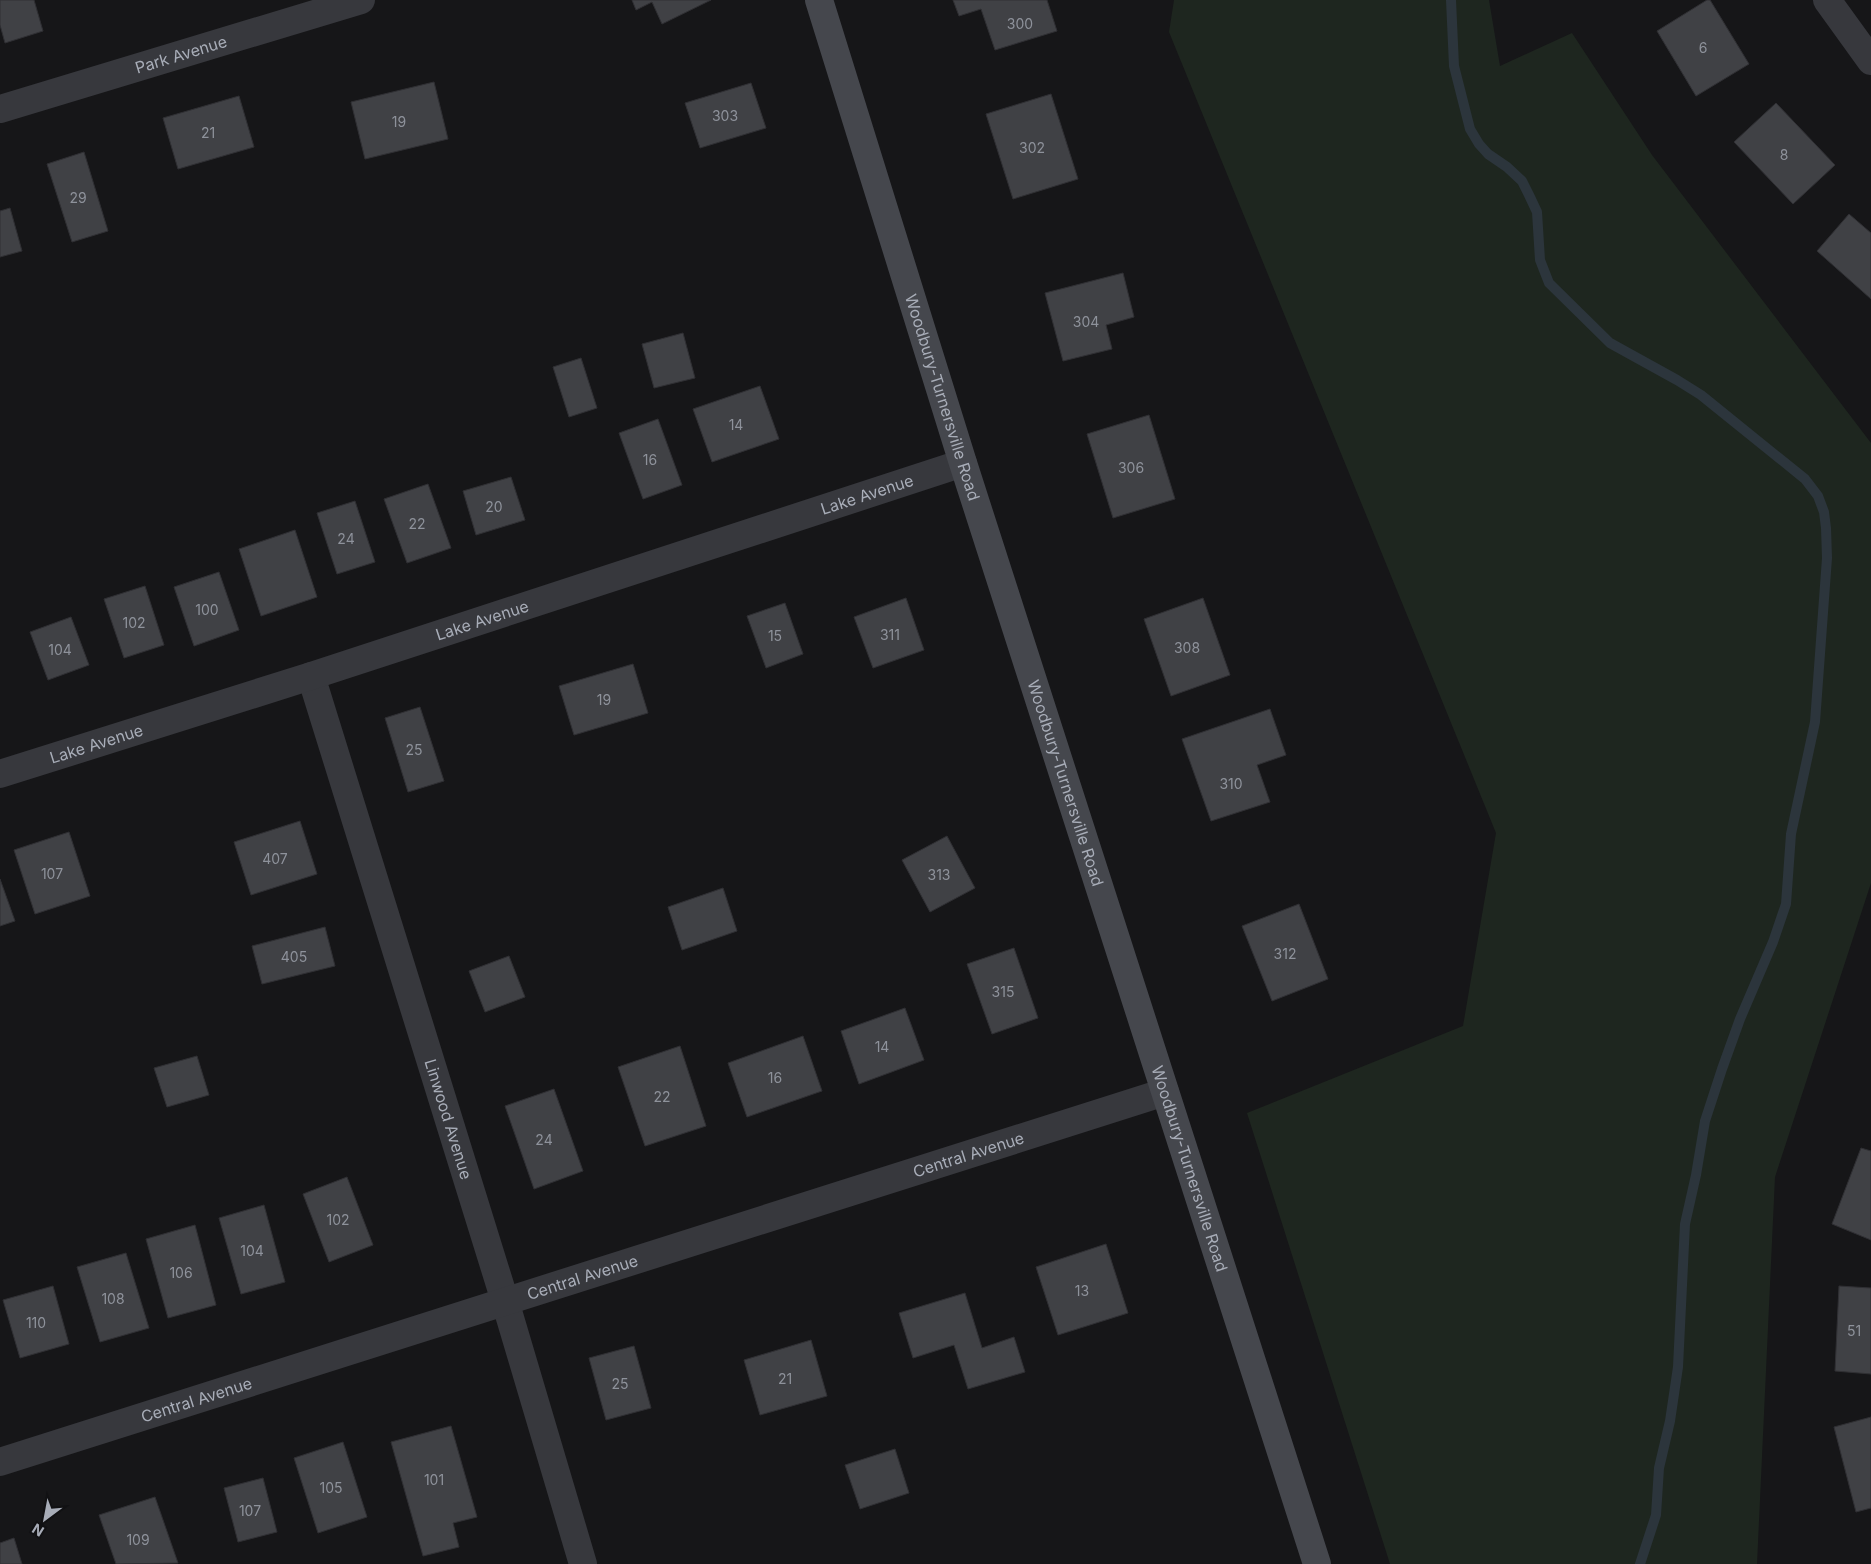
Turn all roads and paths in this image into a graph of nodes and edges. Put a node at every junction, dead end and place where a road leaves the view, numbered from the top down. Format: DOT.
graph roads {
  1 [pos="361,0"];
  2 [pos="819,0"];
  3 [pos="1827,0"];
  4 [pos="1869,56"];
  5 [pos="0,109"];
  6 [pos="963,463"];
  7 [pos="311,676"];
  8 [pos="0,774"];
  9 [pos="1165,1092"];
  10 [pos="504,1301"];
  11 [pos="0,1462"];
  12 [pos="583,1564"];
  13 [pos="1317,1564"];
  1 -- 5 [label="street, Park Avenue"];
  2 -- 6 [label="main road, Woodbury-Turnersville Road"];
  3 -- 4 [label="street"];
  6 -- 7 [label="street, Lake Avenue"];
  6 -- 9 [label="main road, Woodbury-Turnersville Road"];
  7 -- 8 [label="street, Lake Avenue"];
  7 -- 10 [label="street, Linwood Avenue"];
  9 -- 10 [label="street, Central Avenue"];
  9 -- 13 [label="main road, Woodbury-Turnersville Road"];
  10 -- 11 [label="street, Central Avenue"];
  10 -- 12 [label="street, Linwood Avenue"];
}
